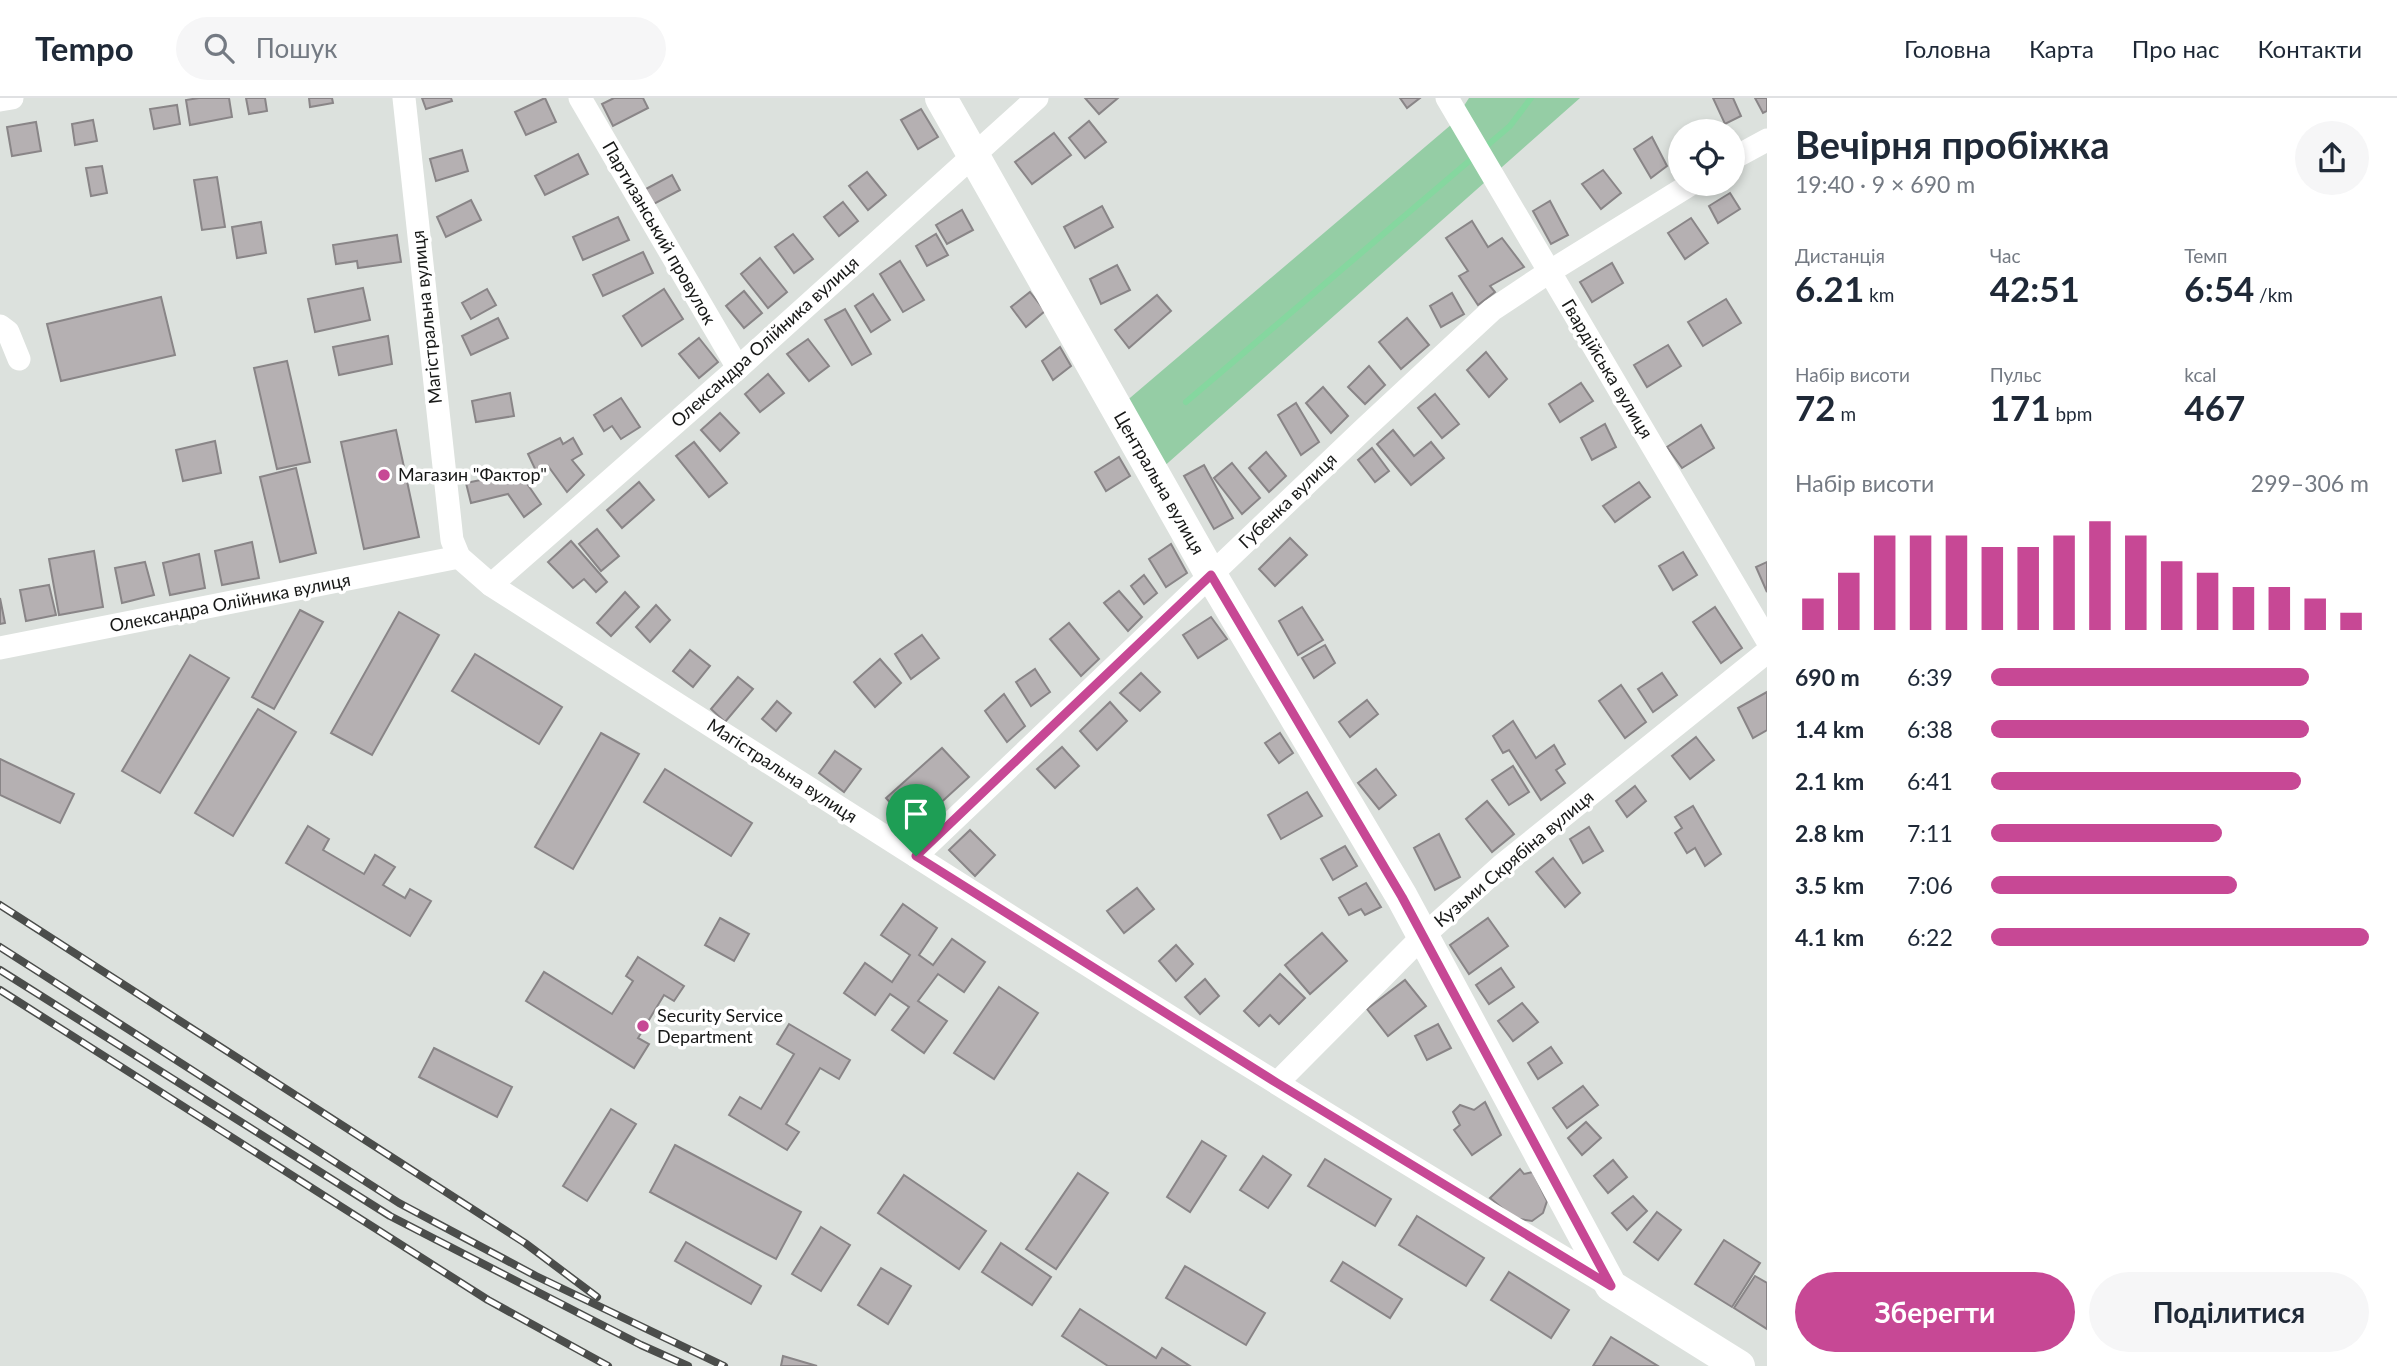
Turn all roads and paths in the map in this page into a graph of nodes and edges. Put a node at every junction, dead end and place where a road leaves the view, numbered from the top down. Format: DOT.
graph roads {
  1 [pos="12,98"];
  2 [pos="404,98"];
  3 [pos="580,98"];
  4 [pos="941,98"];
  5 [pos="1037,98"];
  6 [pos="1447,98"];
  7 [pos="0,100"];
  8 [pos="1767,140"];
  9 [pos="1745,152"];
  10 [pos="973,155"];
  11 [pos="1672,196"];
  12 [pos="1549,272"];
  13 [pos="0,326"];
  14 [pos="19,359"];
  15 [pos="738,368"];
  16 [pos="459,557"];
  17 [pos="1211,575"];
  18 [pos="491,585"];
  19 [pos="1767,640"];
  20 [pos="0,648"];
  21 [pos="1767,652"];
  22 [pos="916,856"];
  23 [pos="1422,937"];
  24 [pos="1277,1083"];
  25 [pos="1611,1286"];
  26 [pos="1739,1366"];
  1 -- 7 [label="street"];
  2 -- 16 [label="street, Магістральна вулиця"];
  3 -- 15 [label="street, Партизанський провулок"];
  4 -- 10 [label="main road, Центральна вулиця"];
  5 -- 10 [label="street, Олександра Олійника вулиця"];
  6 -- 12 [label="street, Гвардійська вулиця"];
  8 -- 9 [label="street"];
  10 -- 15 [label="street, Олександра Олійника вулиця"];
  10 -- 17 [label="main road, Центральна вулиця"];
  11 -- 12 [label="street, Губенка вулиця"];
  12 -- 17 [label="street, Губенка вулиця"];
  12 -- 19 [label="street, Гвардійська вулиця"];
  13 -- 14 [label="street"];
  15 -- 18 [label="street, Олександра Олійника вулиця"];
  16 -- 18 [label="street, Магістральна вулиця"];
  16 -- 20 [label="street, Олександра Олійника вулиця"];
  17 -- 22 [label="street, Губенка вулиця"];
  17 -- 23 [label="main road, Центральна вулиця"];
  18 -- 22 [label="street, Магістральна вулиця"];
  21 -- 23 [label="street, Кузьми Скрябіна вулиця"];
  22 -- 24 [label="street, Магістральна вулиця"];
  23 -- 24 [label="street, Кузьми Скрябіна вулиця"];
  23 -- 25 [label="main road, Центральна вулиця"];
  24 -- 25 [label="street, Магістральна вулиця"];
  25 -- 26 [label="main road, Центральна вулиця"];
}
